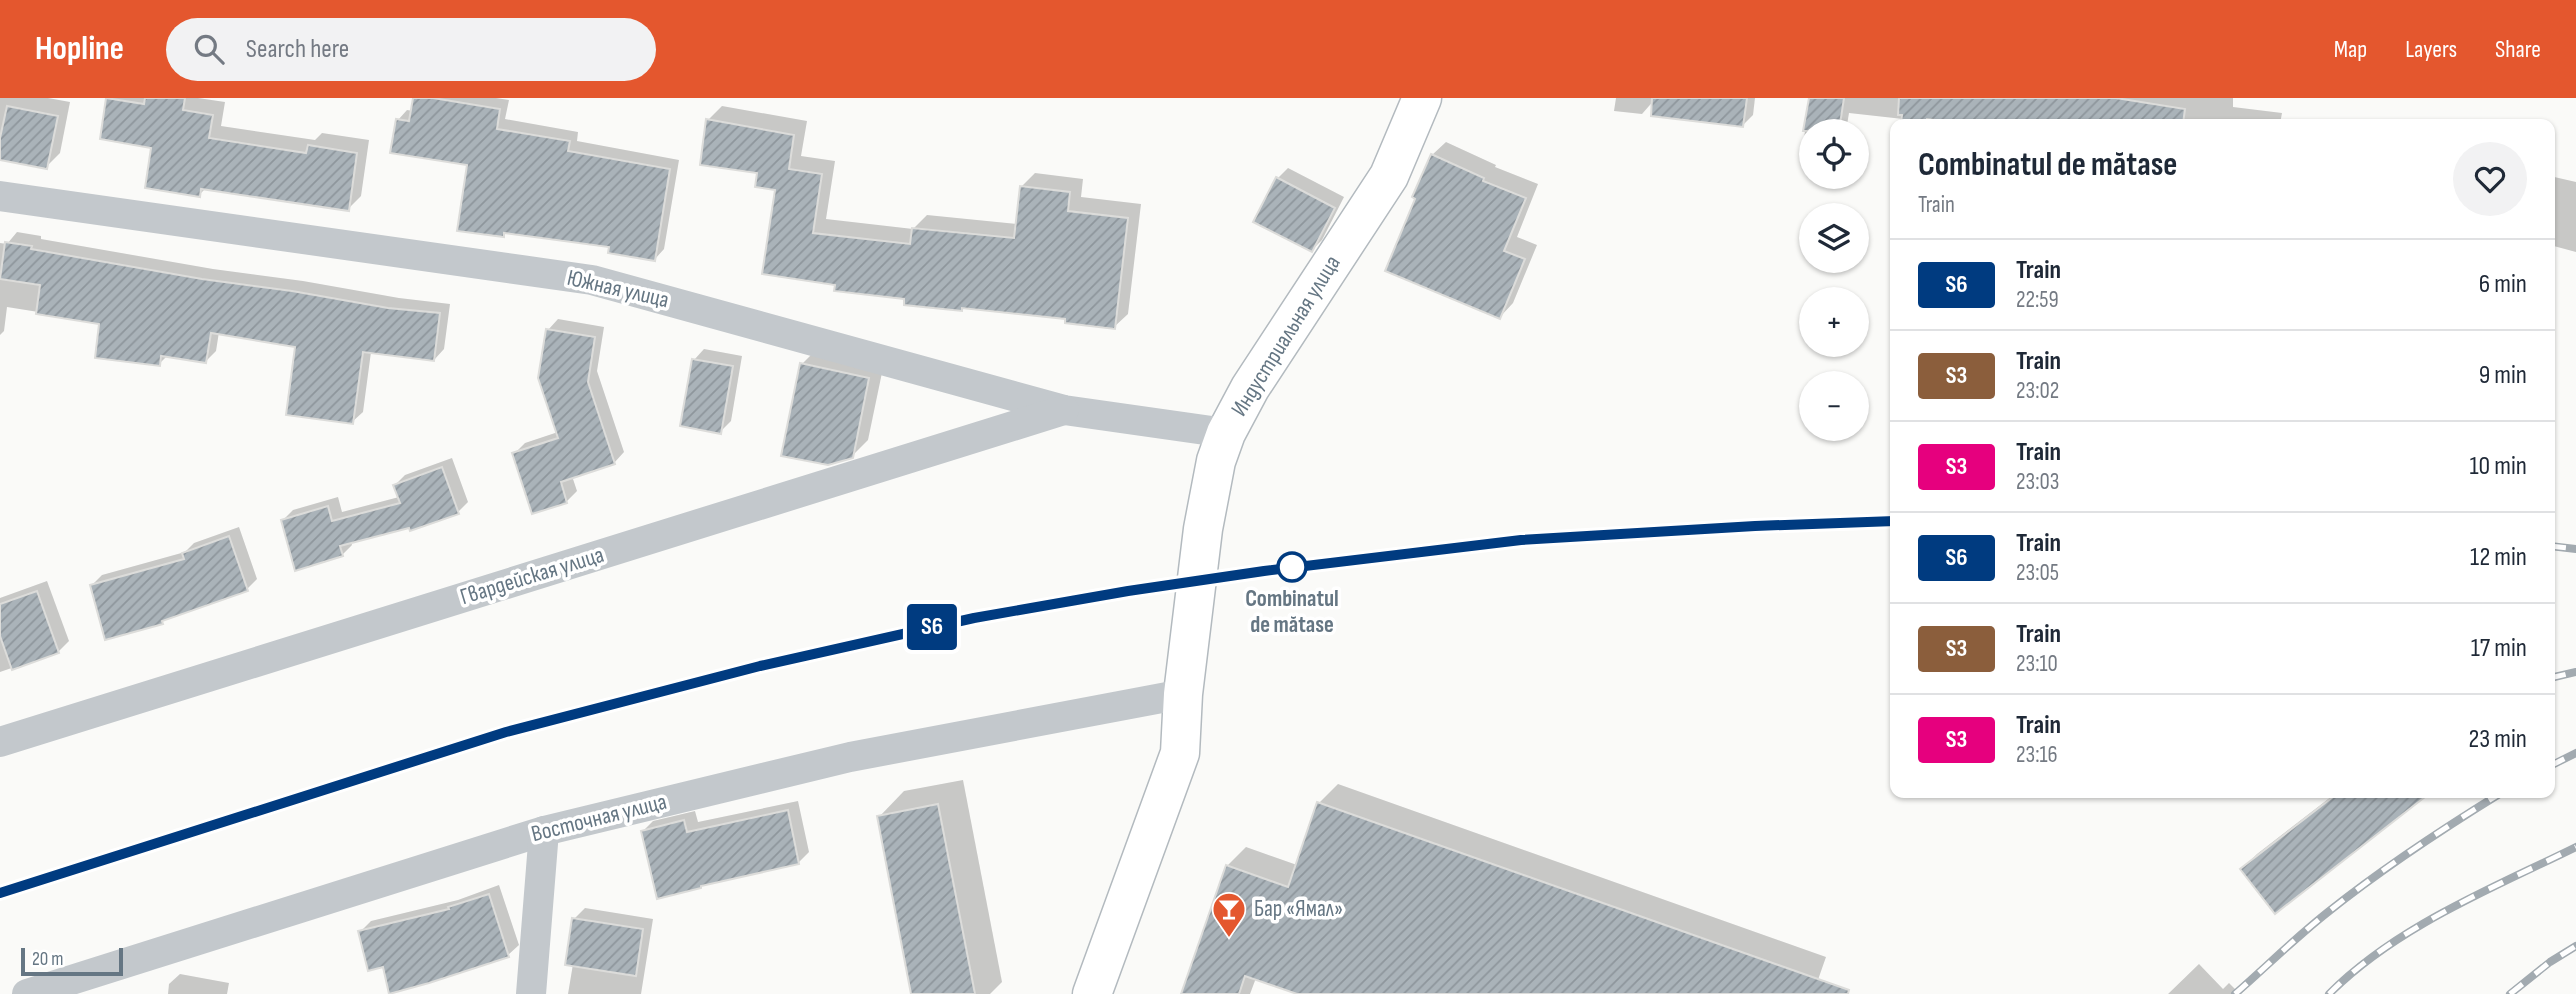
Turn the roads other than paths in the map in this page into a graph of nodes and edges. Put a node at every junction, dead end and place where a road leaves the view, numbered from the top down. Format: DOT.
graph roads {
  1 [pos="1422,98"];
  2 [pos="0,197"];
  3 [pos="1064,410"];
  4 [pos="1227,433"];
  5 [pos="1183,694"];
  6 [pos="0,742"];
  7 [pos="544,831"];
  8 [pos="122,965"];
  9 [pos="27,994"];
  10 [pos="118,994"];
  11 [pos="531,994"];
  12 [pos="1092,994"];
  1 -- 4 [label="street, Индустриальная улица"];
  2 -- 3 [label="street, Южная улица"];
  3 -- 4 [label="street, Южная улица"];
  3 -- 6 [label="street, Гвардейская улица"];
  4 -- 5 [label="street, Индустриальная улица"];
  5 -- 7 [label="street, Восточная улица"];
  5 -- 12 [label="street, Индустриальная улица"];
  7 -- 8 [label="street, Восточная улица"];
  7 -- 11 [label="street"];
  8 -- 9 [label="street, Восточная улица"];
  8 -- 10 [label="street"];
}
